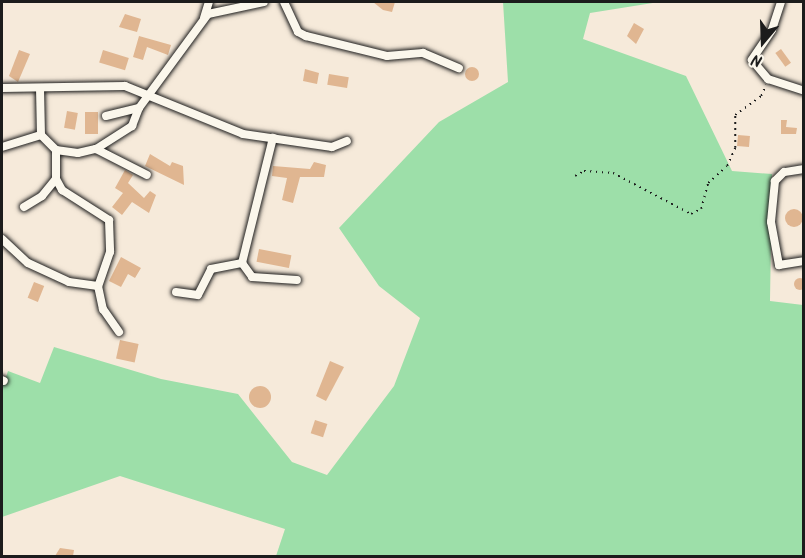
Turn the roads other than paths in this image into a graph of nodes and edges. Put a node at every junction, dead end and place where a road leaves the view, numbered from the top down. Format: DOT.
graph roads {
  1 [pos="202,2"];
  2 [pos="209,2"];
  3 [pos="264,2"];
  4 [pos="284,2"];
  5 [pos="781,2"];
  6 [pos="204,19"];
  7 [pos="459,68"];
  8 [pos="2,88"];
  9 [pos="40,88"];
  10 [pos="804,91"];
  11 [pos="150,93"];
  12 [pos="139,108"];
  13 [pos="106,116"];
  14 [pos="41,135"];
  15 [pos="273,138"];
  16 [pos="347,141"];
  17 [pos="2,147"];
  18 [pos="96,149"];
  19 [pos="56,150"];
  20 [pos="804,168"];
  21 [pos="147,175"];
  22 [pos="56,179"];
  23 [pos="24,207"];
  24 [pos="2,239"];
  25 [pos="804,261"];
  26 [pos="242,263"];
  27 [pos="297,280"];
  28 [pos="98,286"];
  29 [pos="176,292"];
  30 [pos="119,332"];
  1 -- 6 [label="street"];
  2 -- 6 [label="street"];
  3 -- 6 [label="street"];
  4 -- 7 [label="street"];
  5 -- 10 [label="street"];
  6 -- 11 [label="street"];
  8 -- 9 [label="street"];
  9 -- 11 [label="street"];
  9 -- 14 [label="street"];
  11 -- 12 [label="street"];
  11 -- 15 [label="street"];
  12 -- 13 [label="street"];
  12 -- 18 [label="street"];
  14 -- 17 [label="street"];
  14 -- 19 [label="street"];
  15 -- 16 [label="street"];
  15 -- 26 [label="street"];
  18 -- 19 [label="street"];
  18 -- 21 [label="street"];
  19 -- 22 [label="street"];
  20 -- 25 [label="street"];
  22 -- 23 [label="street"];
  22 -- 28 [label="street"];
  24 -- 28 [label="street"];
  26 -- 27 [label="street"];
  26 -- 29 [label="street"];
  28 -- 30 [label="street"];
}
